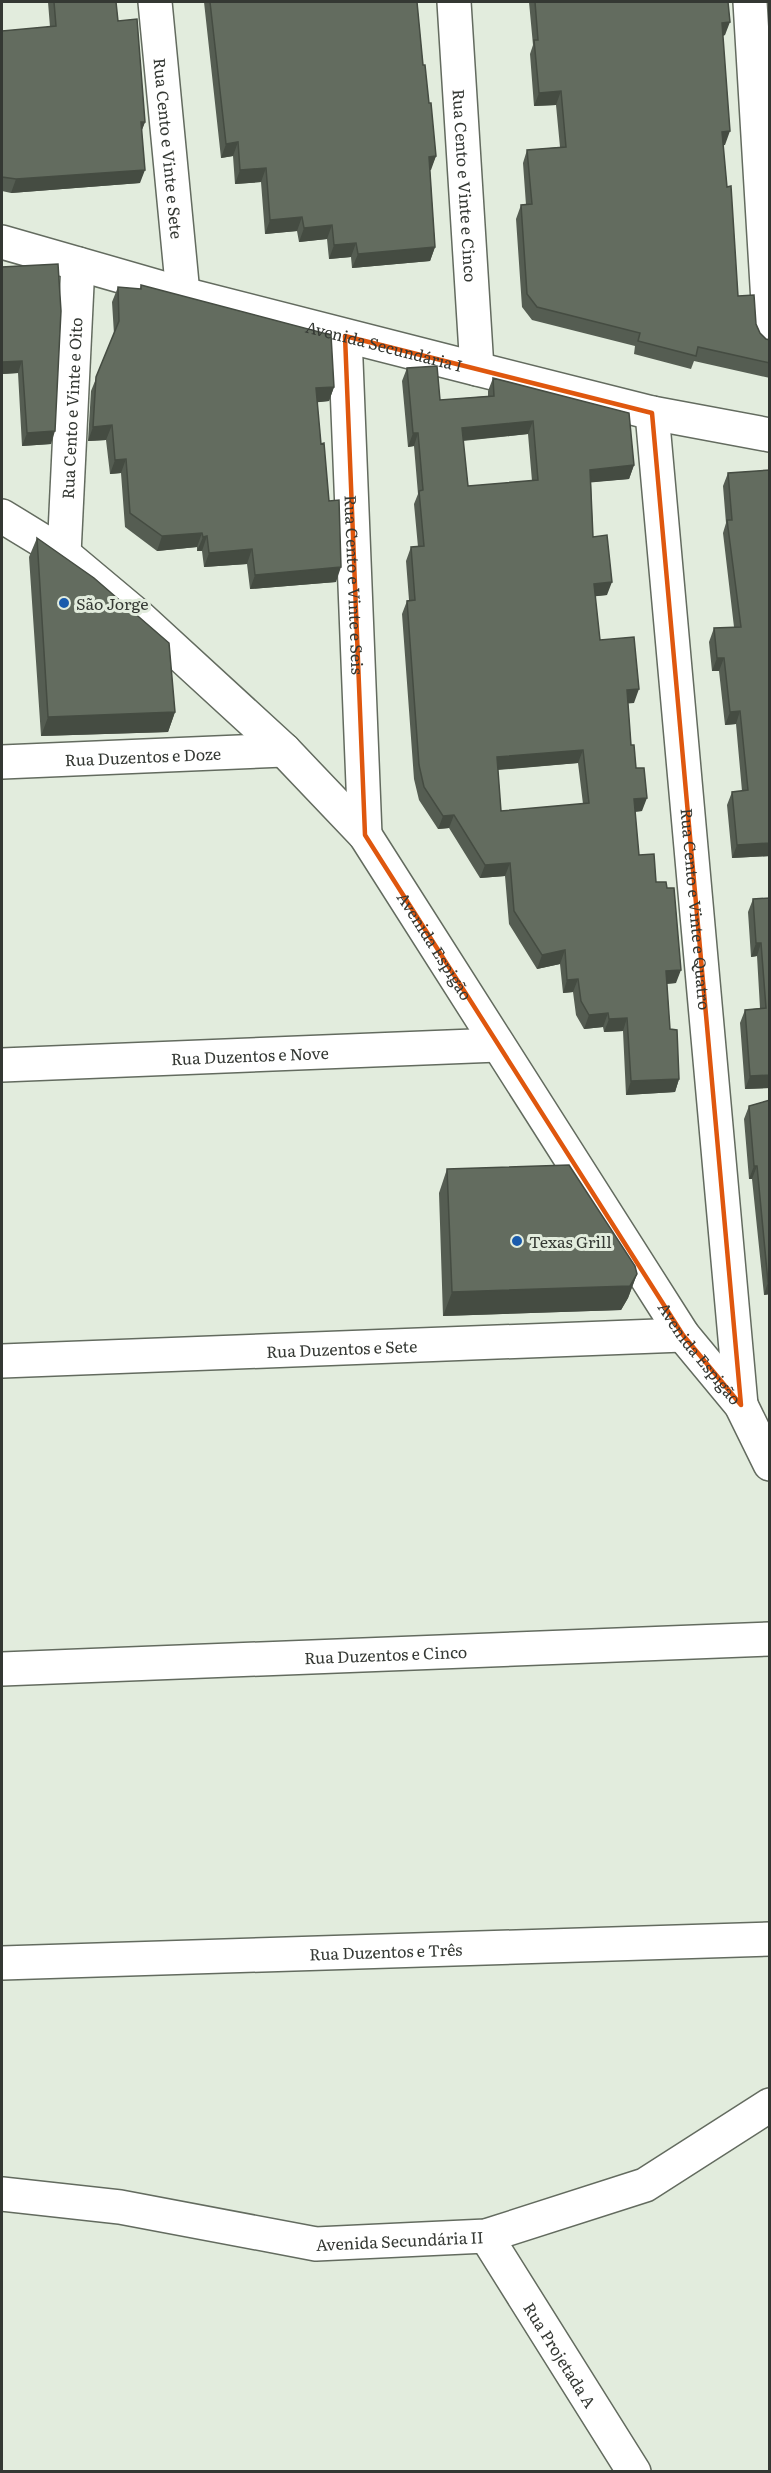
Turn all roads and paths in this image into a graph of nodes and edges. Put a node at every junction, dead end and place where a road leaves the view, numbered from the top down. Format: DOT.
graph roads {
  1 [pos="155,2"];
  2 [pos="454,2"];
  3 [pos="750,2"];
  4 [pos="2,242"];
  5 [pos="78,264"];
  6 [pos="183,294"];
  7 [pos="345,336"];
  8 [pos="770,336"];
  9 [pos="477,369"];
  10 [pos="652,413"];
  11 [pos="770,435"];
  12 [pos="2,516"];
  13 [pos="64,554"];
  14 [pos="284,750"];
  15 [pos="2,762"];
  16 [pos="365,835"];
  17 [pos="498,1045"];
  18 [pos="2,1065"];
  19 [pos="683,1335"];
  20 [pos="2,1361"];
  21 [pos="741,1405"];
  22 [pos="770,1464"];
  23 [pos="770,1639"];
  24 [pos="2,1669"];
  25 [pos="770,1939"];
  26 [pos="2,1963"];
  27 [pos="770,2105"];
  28 [pos="2,2194"];
  29 [pos="486,2236"];
  30 [pos="634,2472"];
  1 -- 6 [label="street, Rua Cento e Vinte e Sete"];
  2 -- 9 [label="street, Rua Cento e Vinte e Cinco"];
  3 -- 8 [label="street"];
  4 -- 5 [label="street, Avenida Secundária I"];
  5 -- 6 [label="street, Avenida Secundária I"];
  5 -- 13 [label="street, Rua Cento e Vinte e Oito"];
  6 -- 7 [label="street, Avenida Secundária I"];
  7 -- 9 [label="street, Avenida Secundária I"];
  7 -- 16 [label="street, Rua Cento e Vinte e Seis"];
  9 -- 10 [label="street, Avenida Secundária I"];
  10 -- 11 [label="street, Avenida Secundária I"];
  10 -- 21 [label="street, Rua Cento e Vinte e Quatro"];
  12 -- 13 [label="street, Avenida Espigão"];
  13 -- 14 [label="street, Avenida Espigão"];
  14 -- 15 [label="street, Rua Duzentos e Doze"];
  14 -- 16 [label="street, Avenida Espigão"];
  16 -- 17 [label="street, Avenida Espigão"];
  17 -- 18 [label="street, Rua Duzentos e Nove"];
  17 -- 19 [label="street, Avenida Espigão"];
  19 -- 20 [label="street, Rua Duzentos e Sete"];
  19 -- 21 [label="street, Avenida Espigão"];
  21 -- 22 [label="street, Avenida Espigão"];
  23 -- 24 [label="street, Rua Duzentos e Cinco"];
  25 -- 26 [label="street, Rua Duzentos e Três"];
  27 -- 29 [label="street, Avenida Secundária II"];
  28 -- 29 [label="street, Avenida Secundária II"];
  29 -- 30 [label="street, Rua Projetada A"];
}
